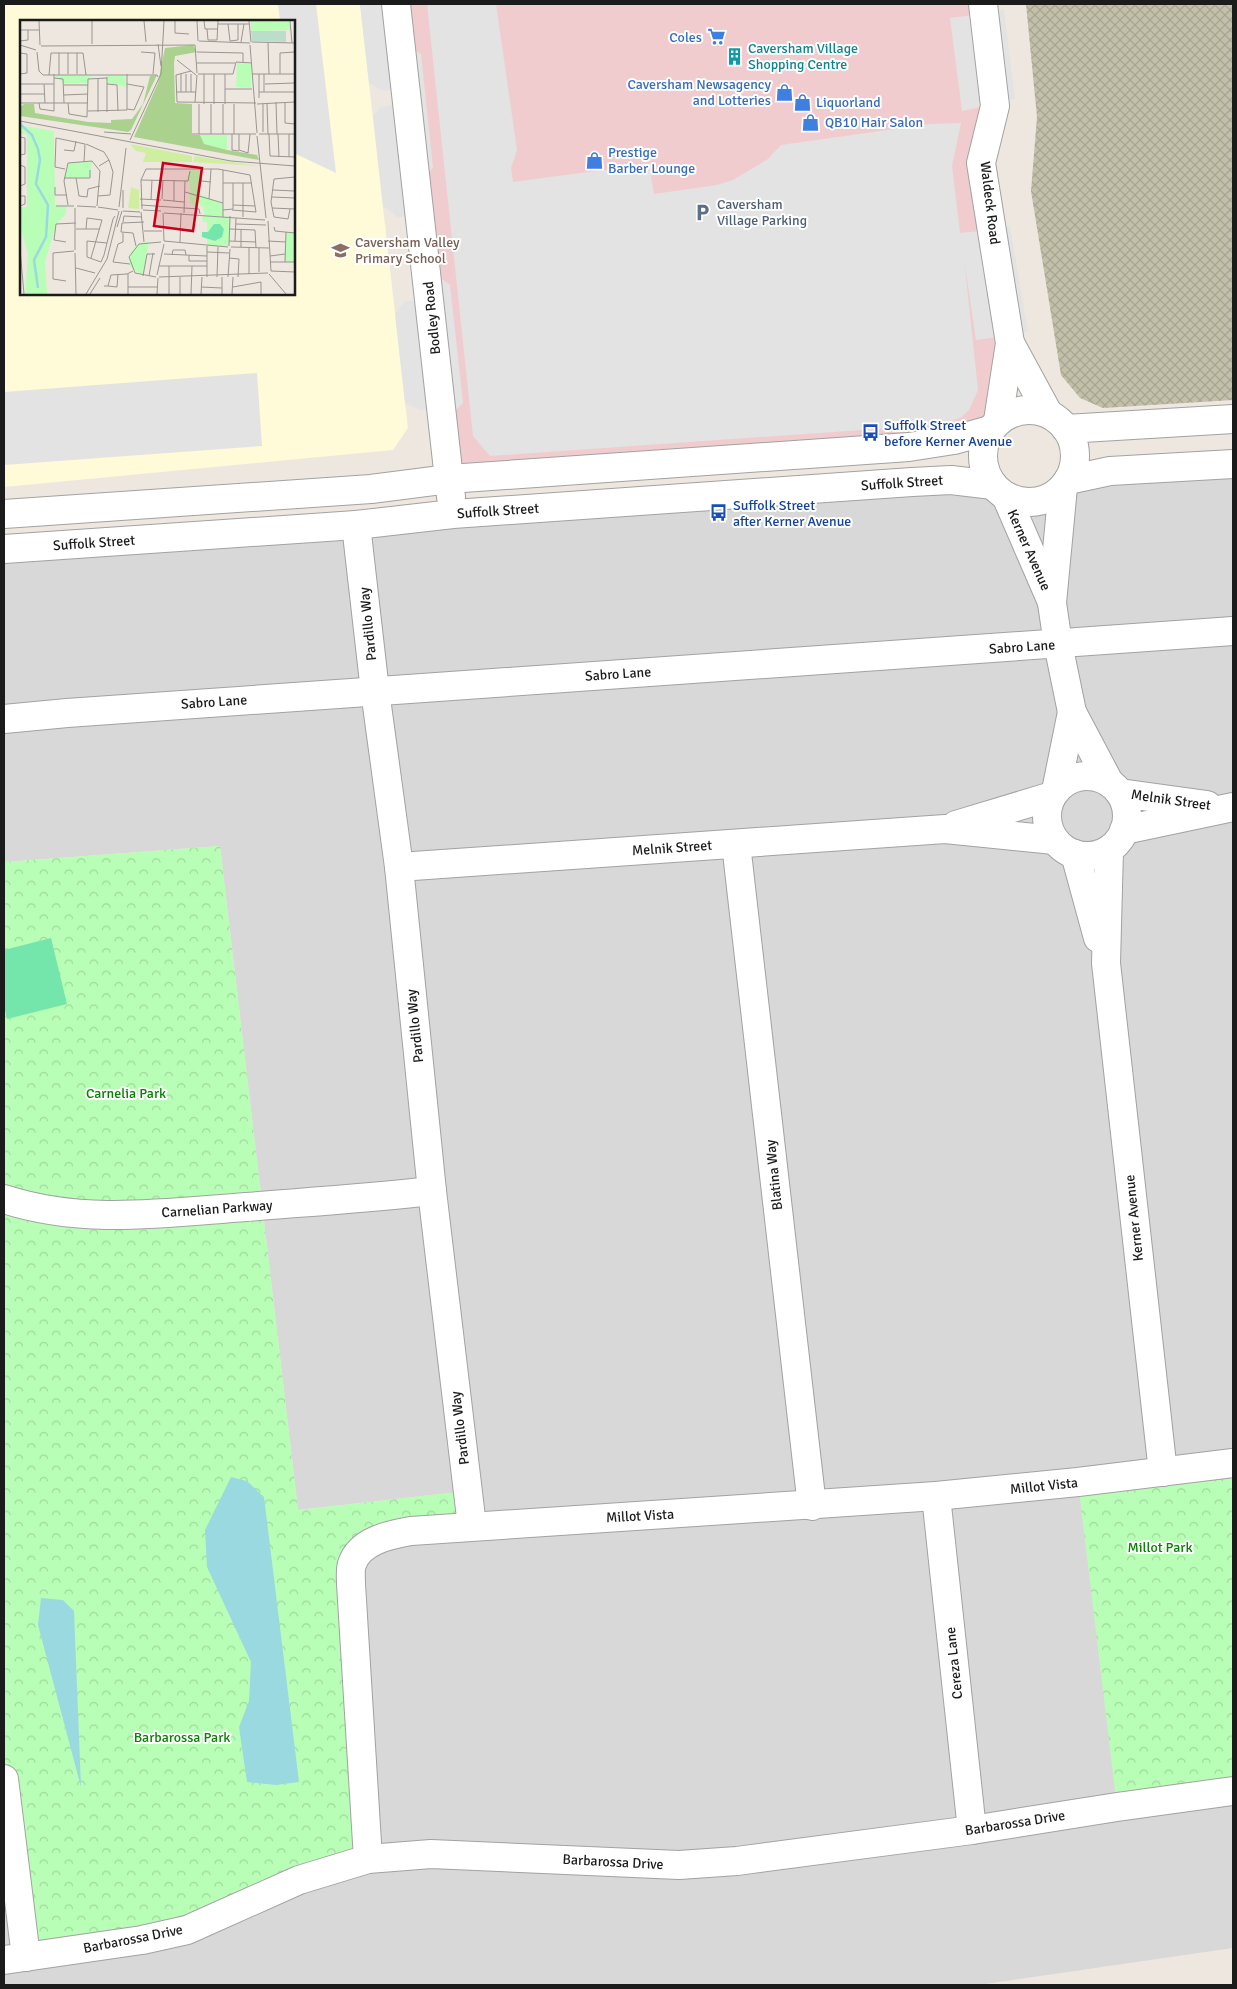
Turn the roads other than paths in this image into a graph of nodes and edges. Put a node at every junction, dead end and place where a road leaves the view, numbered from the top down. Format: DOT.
graph roads {
  1 [pos="396,4"];
  2 [pos="983,4"];
  3 [pos="1010,343"];
  4 [pos="1233,420"];
  5 [pos="1057,421"];
  6 [pos="994,425"];
  7 [pos="1233,464"];
  8 [pos="449,479"];
  9 [pos="1065,484"];
  10 [pos="999,490"];
  11 [pos="4,514"];
  12 [pos="452,514"];
  13 [pos="356,525"];
  14 [pos="4,549"];
  15 [pos="1052,603"];
  16 [pos="1233,631"];
  17 [pos="1058,644"];
  18 [pos="375,691"];
  19 [pos="1072,712"];
  20 [pos="4,719"];
  21 [pos="1114,788"];
  22 [pos="1054,793"];
  23 [pos="1228,807"];
  24 [pos="945,829"];
  25 [pos="1116,840"];
  26 [pos="736,844"];
  27 [pos="1064,847"];
  28 [pos="400,867"];
  29 [pos="1106,963"];
  30 [pos="432,1191"];
  31 [pos="4,1199"];
  32 [pos="1233,1463"];
  33 [pos="1163,1472"];
  34 [pos="936,1496"];
  35 [pos="812,1506"];
  36 [pos="472,1526"];
  37 [pos="4,1779"];
  38 [pos="1233,1791"];
  39 [pos="972,1830"];
  40 [pos="368,1859"];
  41 [pos="15,1959"];
  1 -- 8 [label="street, Bodley Road"];
  2 -- 3 [label="street, Waldeck Road"];
  3 -- 5 [label="street, Waldeck Road"];
  3 -- 6 [label="street, Waldeck Road"];
  4 -- 5 [label="street"];
  5 -- 6 [label="street"];
  5 -- 9 [label="street"];
  6 -- 8 [label="street"];
  6 -- 10 [label="street"];
  7 -- 9 [label="street"];
  8 -- 11 [label="street"];
  8 -- 12 [label="street, Bodley Road"];
  9 -- 10 [label="street"];
  9 -- 15 [label="street, Kerner Avenue"];
  10 -- 12 [label="street, Suffolk Street"];
  10 -- 15 [label="street, Kerner Avenue"];
  12 -- 13 [label="street, Suffolk Street"];
  13 -- 14 [label="street, Suffolk Street"];
  13 -- 18 [label="street, Pardillo Way"];
  15 -- 17 [label="street, Kerner Avenue"];
  16 -- 17 [label="street, Sabro Lane"];
  17 -- 18 [label="street, Sabro Lane"];
  17 -- 19 [label="street, Kerner Avenue"];
  18 -- 20 [label="street, Sabro Lane"];
  18 -- 28 [label="street, Pardillo Way"];
  19 -- 21 [label="street, Kerner Avenue"];
  19 -- 22 [label="street, Kerner Avenue"];
  21 -- 22 [label="street"];
  21 -- 23 [label="street, Melnik Street"];
  21 -- 25 [label="street"];
  22 -- 24 [label="street, Melnik Street"];
  22 -- 27 [label="street"];
  23 -- 25 [label="street, Melnik Street"];
  24 -- 26 [label="street, Melnik Street"];
  24 -- 27 [label="street, Melnik Street"];
  25 -- 27 [label="street"];
  25 -- 29 [label="street, Kerner Avenue"];
  26 -- 28 [label="street, Melnik Street"];
  26 -- 35 [label="street, Blatina Way"];
  27 -- 29 [label="street, Kerner Avenue"];
  28 -- 30 [label="street, Pardillo Way"];
  29 -- 33 [label="street, Kerner Avenue"];
  30 -- 31 [label="street, Carnelian Parkway"];
  30 -- 36 [label="street, Pardillo Way"];
  32 -- 33 [label="street, Millot Vista"];
  33 -- 34 [label="street, Millot Vista"];
  34 -- 35 [label="street, Millot Vista"];
  34 -- 39 [label="street, Cereza Lane"];
  35 -- 36 [label="street, Millot Vista"];
  36 -- 40 [label="street, Millot Vista"];
  37 -- 41 [label="street"];
  38 -- 39 [label="street, Barbarossa Drive"];
  39 -- 40 [label="street, Barbarossa Drive"];
  40 -- 41 [label="street, Barbarossa Drive"];
}
